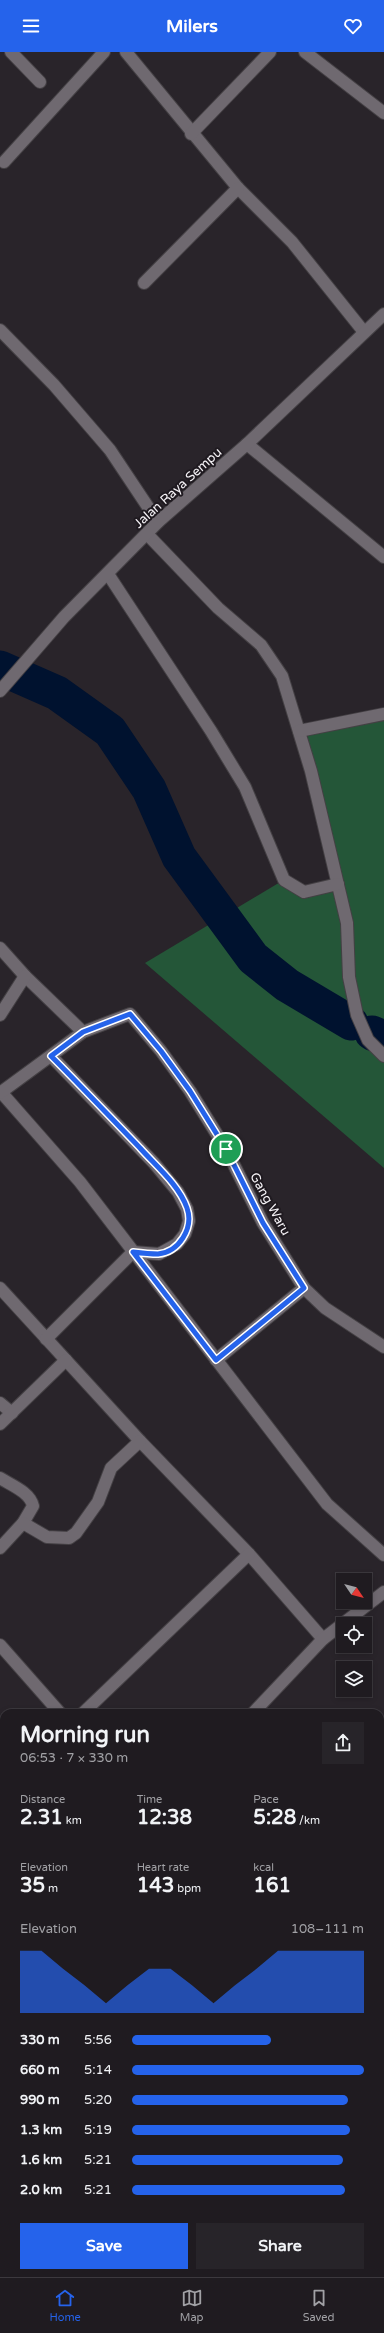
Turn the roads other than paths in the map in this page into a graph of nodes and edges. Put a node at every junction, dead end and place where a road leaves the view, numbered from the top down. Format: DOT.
graph roads {
  1 [pos="11,52"];
  2 [pos="104,52"];
  3 [pos="126,52"];
  4 [pos="270,52"];
  5 [pos="305,52"];
  6 [pos="40,82"];
  7 [pos="384,112"];
  8 [pos="192,134"];
  9 [pos="4,162"];
  10 [pos="238,188"];
  11 [pos="144,283"];
  12 [pos="384,314"];
  13 [pos="0,330"];
  14 [pos="364,332"];
  15 [pos="247,444"];
  16 [pos="158,522"];
  17 [pos="147,534"];
  18 [pos="384,557"];
  19 [pos="108,574"];
  20 [pos="0,691"];
  21 [pos="384,714"];
  22 [pos="299,731"];
  23 [pos="338,884"];
  24 [pos="0,948"];
  25 [pos="25,976"];
  26 [pos="0,1015"];
  27 [pos="83,1032"];
  28 [pos="51,1056"];
  29 [pos="384,1056"];
  30 [pos="0,1092"];
  31 [pos="133,1252"];
  32 [pos="304,1288"];
  33 [pos="1,1290"];
  34 [pos="46,1339"];
  35 [pos="384,1347"];
  36 [pos="66,1360"];
  37 [pos="216,1360"];
  38 [pos="0,1403"];
  39 [pos="12,1413"];
  40 [pos="0,1424"];
  41 [pos="140,1441"];
  42 [pos="0,1478"];
  43 [pos="23,1523"];
  44 [pos="0,1548"];
  45 [pos="249,1554"];
  46 [pos="384,1556"];
  47 [pos="384,1592"];
  48 [pos="323,1639"];
  49 [pos="0,1645"];
  50 [pos="56,1709"];
  51 [pos="87,1709"];
  52 [pos="258,1709"];
  1 -- 6 [label="street"];
  2 -- 9 [label="street"];
  3 -- 8 [label="street"];
  4 -- 8 [label="street"];
  5 -- 7 [label="street"];
  8 -- 10 [label="street"];
  10 -- 11 [label="street"];
  10 -- 14 [label="street"];
  12 -- 14 [label="street, Jalan Raya Sempu"];
  13 -- 16 [label="street"];
  14 -- 15 [label="street, Jalan Raya Sempu"];
  15 -- 16 [label="street, Jalan Raya Sempu"];
  15 -- 18 [label="street"];
  16 -- 17 [label="street, Jalan Raya Sempu"];
  17 -- 19 [label="street, Jalan Raya Sempu"];
  17 -- 22 [label="street"];
  19 -- 20 [label="street, Jalan Raya Sempu"];
  19 -- 23 [label="street"];
  21 -- 22 [label="street"];
  22 -- 23 [label="street"];
  23 -- 29 [label="street"];
  24 -- 25 [label="street"];
  25 -- 26 [label="street"];
  25 -- 27 [label="street"];
  27 -- 28 [label="street"];
  27 -- 32 [label="street, Gang Waru"];
  28 -- 30 [label="street"];
  28 -- 31 [label="street"];
  30 -- 31 [label="street"];
  31 -- 34 [label="street"];
  31 -- 37 [label="street"];
  32 -- 35 [label="street, Gang Waru"];
  32 -- 37 [label="street"];
  33 -- 34 [label="street"];
  34 -- 36 [label="street"];
  36 -- 39 [label="street"];
  36 -- 41 [label="street"];
  37 -- 46 [label="street"];
  38 -- 39 [label="street"];
  39 -- 40 [label="street"];
  41 -- 43 [label="street"];
  41 -- 45 [label="street"];
  42 -- 43 [label="street"];
  43 -- 44 [label="street"];
  45 -- 48 [label="street"];
  45 -- 51 [label="street"];
  47 -- 48 [label="street"];
  48 -- 52 [label="street"];
  49 -- 50 [label="street"];
}
